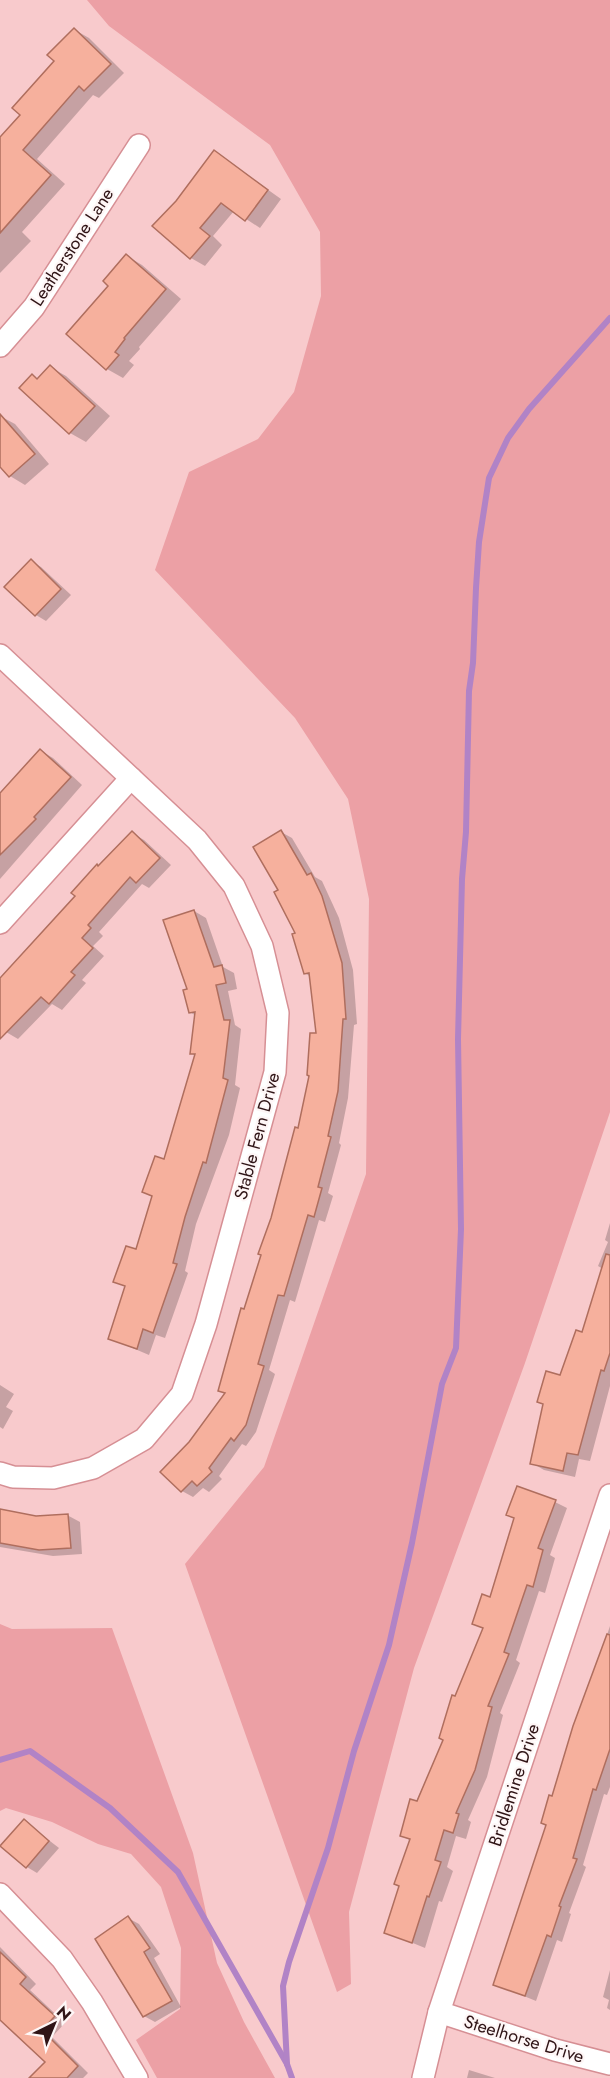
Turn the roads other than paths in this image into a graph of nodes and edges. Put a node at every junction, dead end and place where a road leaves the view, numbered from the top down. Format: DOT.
graph roads {
  1 [pos="139,145"];
  2 [pos="0,346"];
  3 [pos="0,655"];
  4 [pos="131,778"];
  5 [pos="0,923"];
  6 [pos="0,1473"];
  7 [pos="610,1495"];
  8 [pos="0,1894"];
  9 [pos="439,2012"];
  10 [pos="610,2064"];
  11 [pos="137,2078"];
  12 [pos="423,2078"];
  1 -- 2 [label="street, Leatherstone Lane"];
  3 -- 4 [label="street, Stable Fern Drive"];
  4 -- 5 [label="street"];
  4 -- 6 [label="street, Stable Fern Drive"];
  7 -- 9 [label="street, Bridlemine Drive"];
  8 -- 11 [label="street"];
  9 -- 10 [label="street, Steelhorse Drive"];
  9 -- 12 [label="street, Bridlemine Drive"];
}
